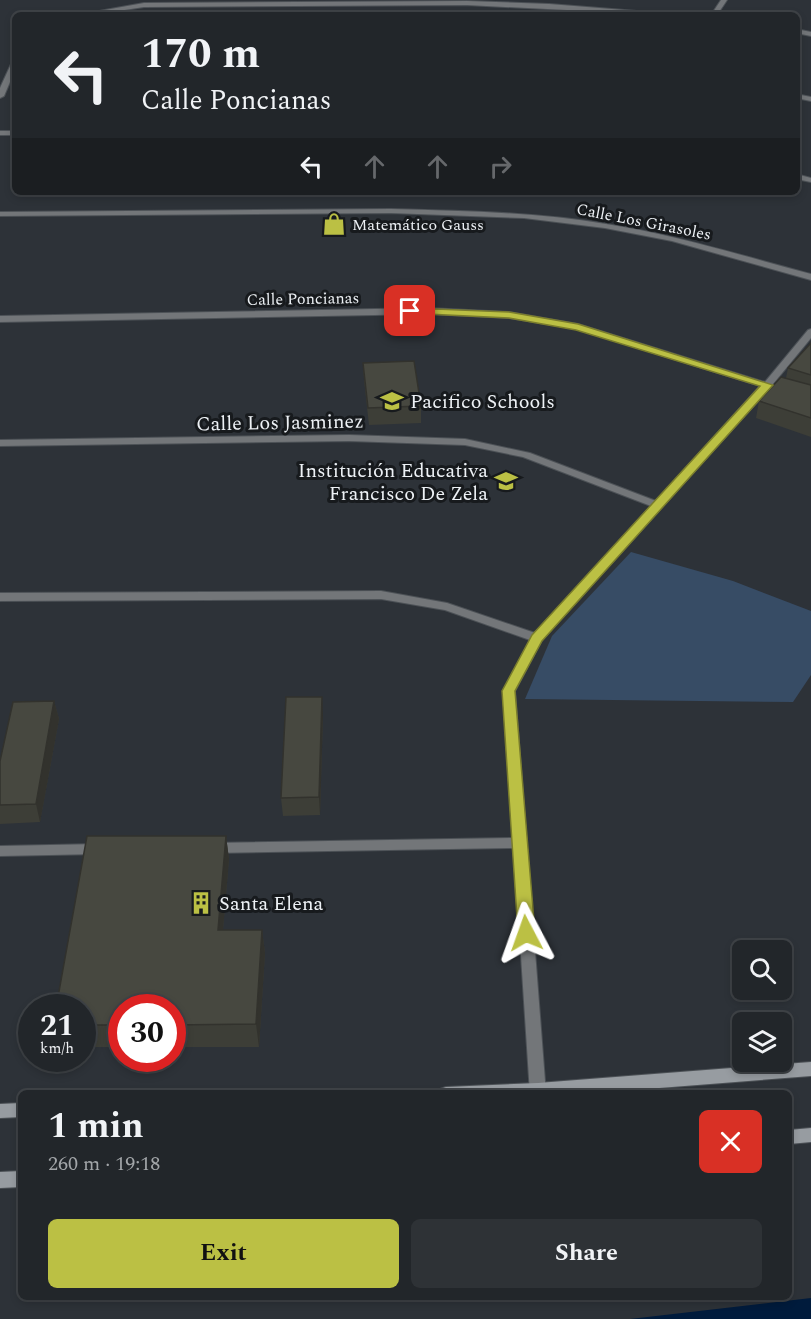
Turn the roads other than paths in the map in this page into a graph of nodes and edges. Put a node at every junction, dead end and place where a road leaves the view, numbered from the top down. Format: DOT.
graph roads {
  1 [pos="258,2"];
  2 [pos="99,12"];
  3 [pos="616,12"];
  4 [pos="12,65"];
  5 [pos="0,96"];
  6 [pos="0,214"];
  7 [pos="811,277"];
  8 [pos="0,319"];
  9 [pos="811,332"];
  10 [pos="773,387"];
  11 [pos="0,443"];
  12 [pos="658,505"];
  13 [pos="0,597"];
  14 [pos="537,638"];
  15 [pos="520,843"];
  16 [pos="201,848"];
  17 [pos="118,849"];
  18 [pos="0,851"];
  19 [pos="811,1069"];
  20 [pos="538,1090"];
  21 [pos="562,1090"];
  22 [pos="18,1110"];
  23 [pos="0,1111"];
  24 [pos="811,1135"];
  25 [pos="792,1137"];
  26 [pos="18,1179"];
  27 [pos="0,1180"];
  1 -- 2 [label="street"];
  1 -- 3 [label="street"];
  4 -- 5 [label="street"];
  6 -- 7 [label="street, Calle Los Girasoles"];
  8 -- 10 [label="street, Calle Poncianas"];
  9 -- 10 [label="street"];
  10 -- 12 [label="street"];
  11 -- 12 [label="street, Calle Los Jasminez"];
  12 -- 14 [label="street"];
  13 -- 14 [label="street"];
  14 -- 15 [label="street"];
  15 -- 16 [label="street"];
  15 -- 20 [label="street"];
  17 -- 18 [label="street"];
  19 -- 21 [label="main road"];
  22 -- 23 [label="main road"];
  24 -- 25 [label="main road"];
  26 -- 27 [label="main road"];
}
